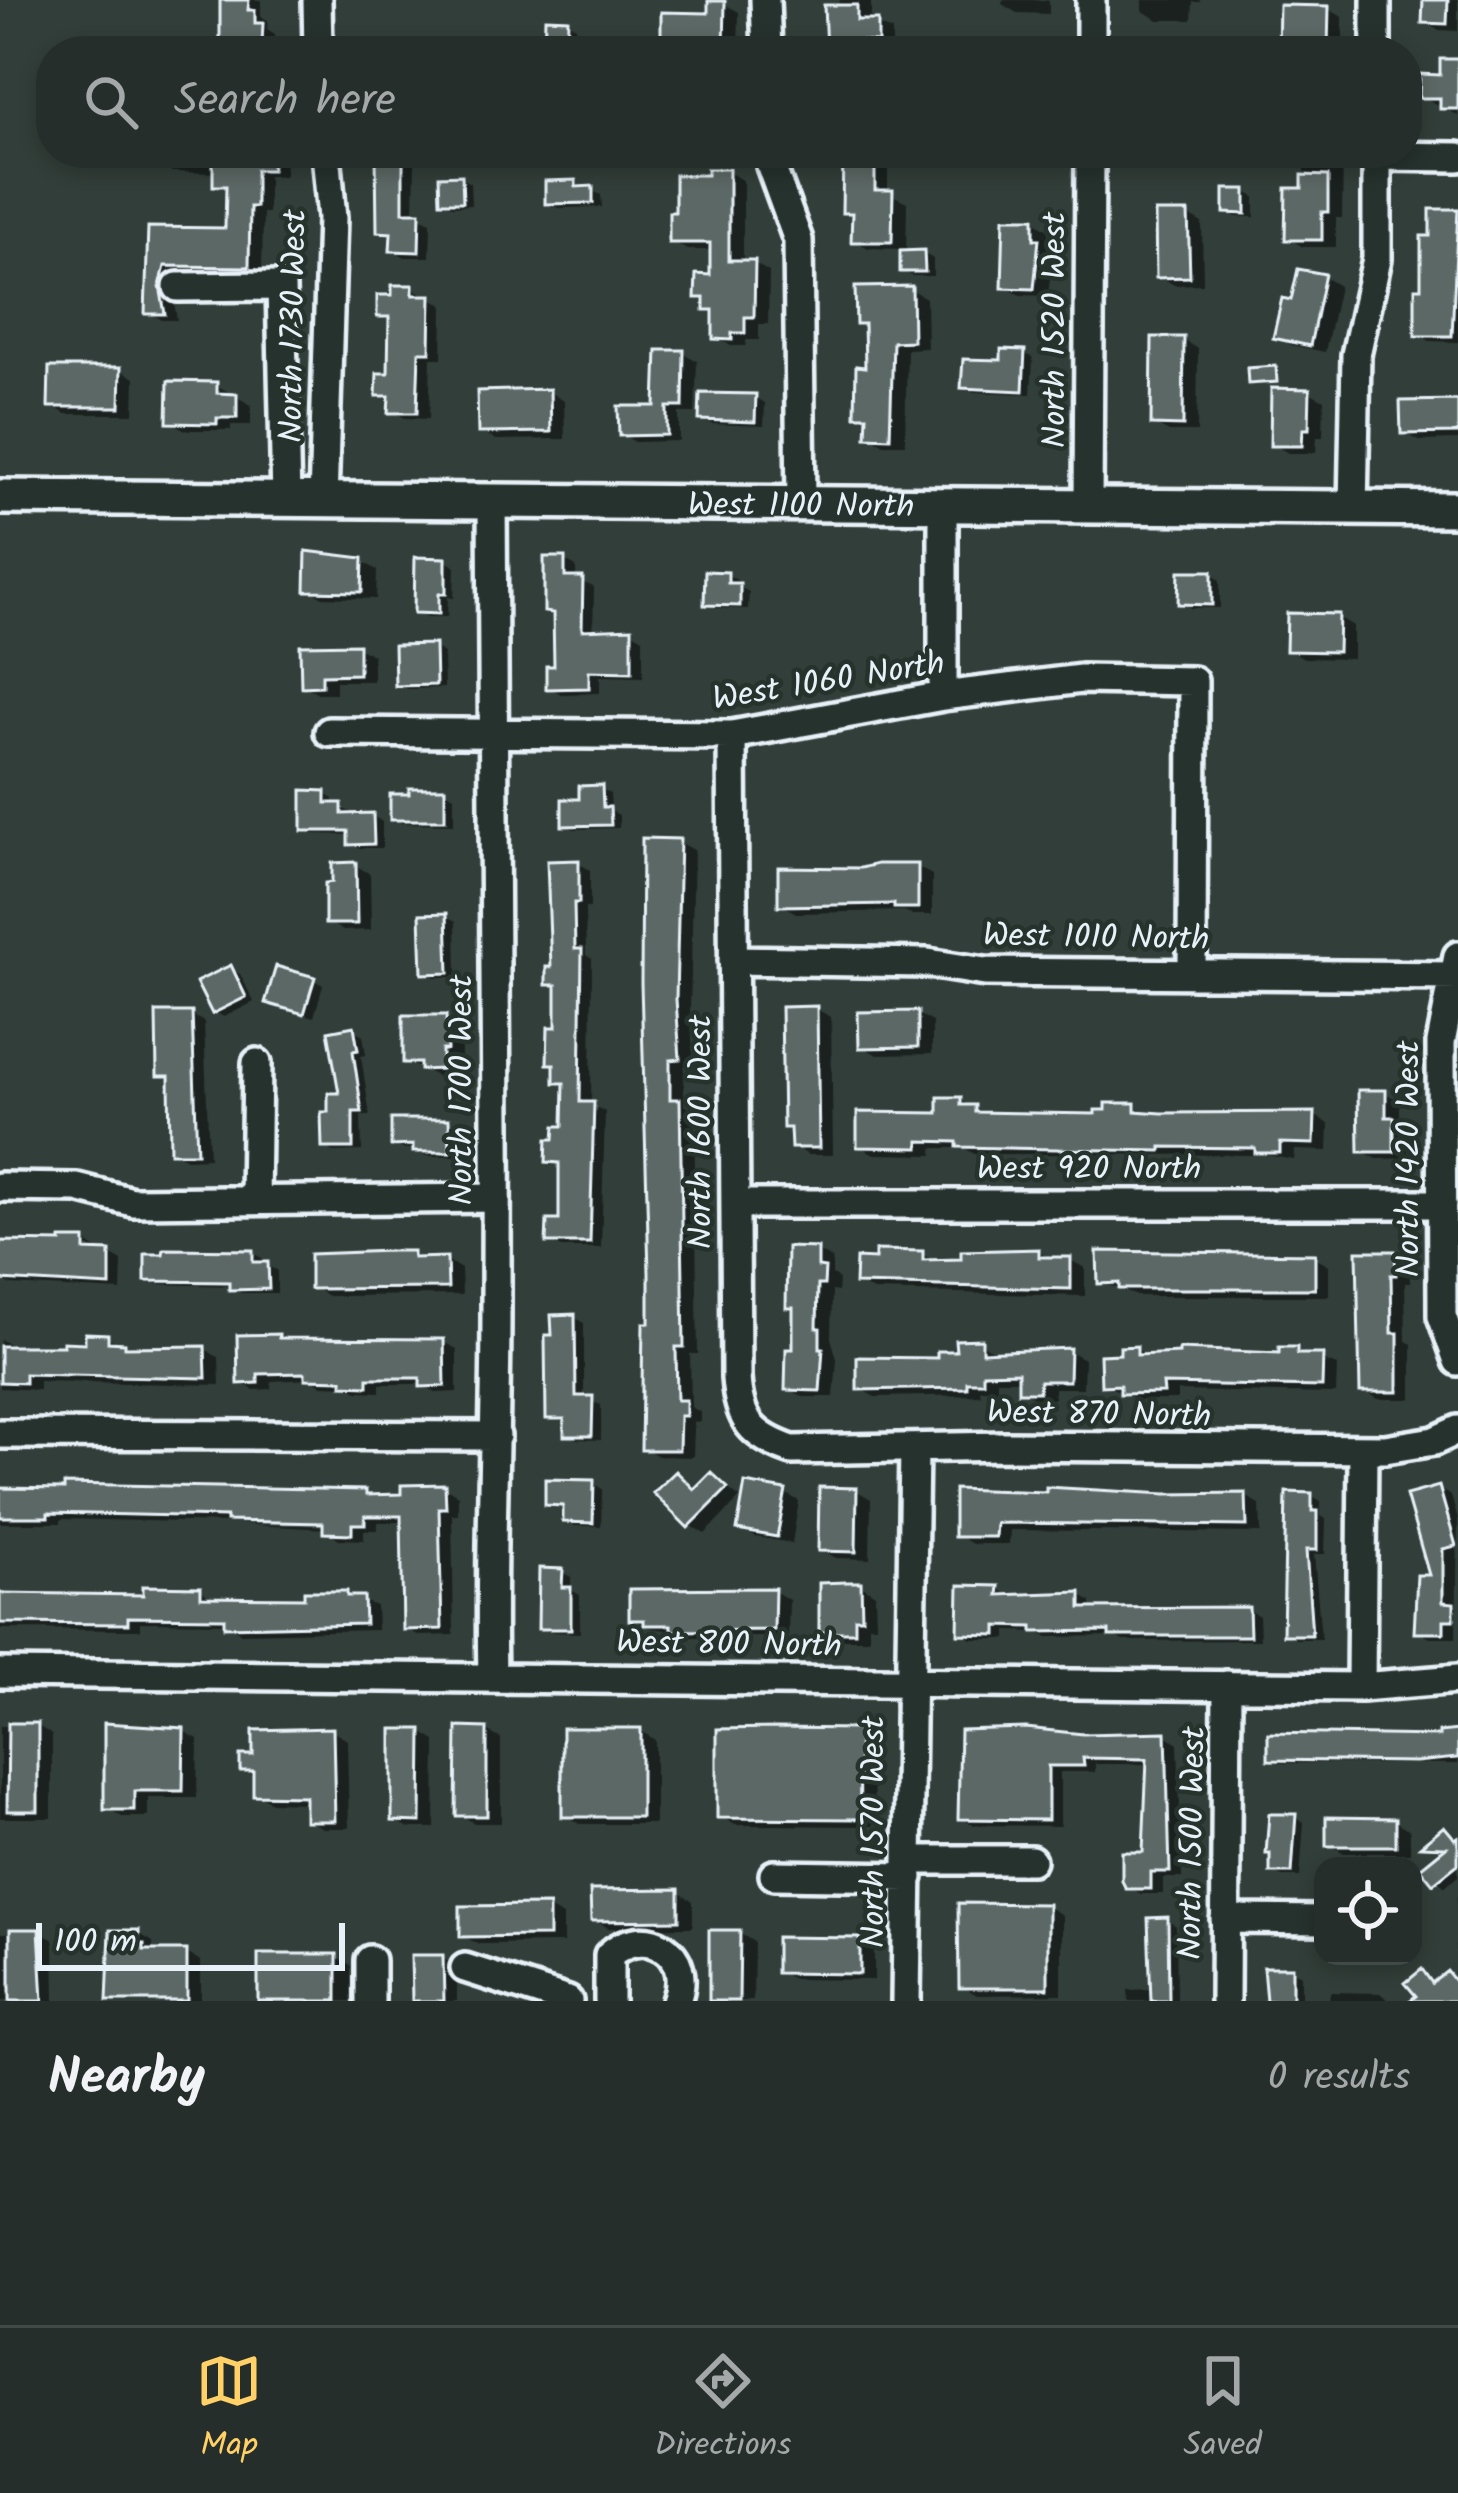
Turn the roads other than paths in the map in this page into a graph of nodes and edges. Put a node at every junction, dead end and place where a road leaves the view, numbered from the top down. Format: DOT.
graph roads {
  1 [pos="317,0"];
  2 [pos="765,0"];
  3 [pos="1091,0"];
  4 [pos="1376,0"];
  5 [pos="318,36"];
  6 [pos="766,36"];
  7 [pos="1091,36"];
  8 [pos="1376,36"];
  9 [pos="1422,156"];
  10 [pos="1458,157"];
  11 [pos="327,168"];
  12 [pos="772,168"];
  13 [pos="1090,168"];
  14 [pos="1377,168"];
  15 [pos="178,287"];
  16 [pos="0,497"];
  17 [pos="286,500"];
  18 [pos="323,501"];
  19 [pos="492,502"];
  20 [pos="801,503"];
  21 [pos="944,505"];
  22 [pos="1088,507"];
  23 [pos="1353,508"];
  24 [pos="1458,509"];
  25 [pos="943,696"];
  26 [pos="329,732"];
  27 [pos="495,735"];
  28 [pos="732,735"];
  29 [pos="734,960"];
  30 [pos="1456,969"];
  31 [pos="1192,974"];
  32 [pos="257,1063"];
  33 [pos="0,1187"];
  34 [pos="496,1198"];
  35 [pos="255,1200"];
  36 [pos="735,1204"];
  37 [pos="1442,1204"];
  38 [pos="1458,1361"];
  39 [pos="747,1420"];
  40 [pos="1458,1430"];
  41 [pos="0,1434"];
  42 [pos="496,1436"];
  43 [pos="914,1448"];
  44 [pos="1364,1449"];
  45 [pos="0,1672"];
  46 [pos="492,1676"];
  47 [pos="1458,1679"];
  48 [pos="908,1680"];
  49 [pos="1227,1685"];
  50 [pos="1361,1687"];
  51 [pos="1031,1860"];
  52 [pos="909,1869"];
  53 [pos="774,1875"];
  54 [pos="1225,1919"];
  55 [pos="1314,1920"];
  56 [pos="370,1960"];
  57 [pos="465,1968"];
  58 [pos="370,2001"];
  59 [pos="568,2001"];
  60 [pos="609,2001"];
  61 [pos="676,2001"];
  62 [pos="906,2001"];
  63 [pos="1225,2001"];
  1 -- 5 [label="street"];
  2 -- 6 [label="street"];
  3 -- 7 [label="street"];
  4 -- 8 [label="street"];
  9 -- 10 [label="street"];
  11 -- 18 [label="street, North 1730 West"];
  12 -- 20 [label="street"];
  13 -- 22 [label="street, North 1520 West"];
  14 -- 23 [label="street"];
  15 -- 17 [label="street"];
  16 -- 17 [label="main road, West 1100 North"];
  17 -- 18 [label="main road, West 1100 North"];
  18 -- 19 [label="main road, West 1100 North"];
  19 -- 20 [label="main road, West 1100 North"];
  19 -- 27 [label="street, North 1700 West"];
  20 -- 21 [label="main road, West 1100 North"];
  21 -- 22 [label="main road, West 1100 North"];
  21 -- 25 [label="street"];
  22 -- 23 [label="main road, West 1100 North"];
  23 -- 24 [label="main road, West 1100 North"];
  25 -- 28 [label="street, West 1060 North"];
  25 -- 31 [label="street, West 1060 North"];
  26 -- 27 [label="street, West 1060 North"];
  27 -- 28 [label="street, West 1060 North"];
  27 -- 34 [label="street, North 1700 West"];
  28 -- 29 [label="street, North 1600 West"];
  29 -- 31 [label="street, West 1010 North"];
  29 -- 36 [label="street, North 1600 West"];
  30 -- 31 [label="street, West 1010 North"];
  30 -- 37 [label="street, North 1420 West"];
  32 -- 35 [label="street"];
  33 -- 35 [label="street"];
  34 -- 35 [label="street"];
  34 -- 42 [label="street, North 1700 West"];
  36 -- 37 [label="street, West 920 North"];
  36 -- 39 [label="street, North 1600 West"];
  37 -- 38 [label="street, North 1420 West"];
  39 -- 43 [label="street, West 870 North"];
  40 -- 44 [label="street, West 870 North"];
  41 -- 42 [label="street"];
  42 -- 46 [label="street, North 1700 West"];
  43 -- 44 [label="street, West 870 North"];
  43 -- 48 [label="street, North 1570 West"];
  44 -- 50 [label="street"];
  45 -- 46 [label="street, West 800 North"];
  46 -- 48 [label="street, West 800 North"];
  47 -- 50 [label="street, West 800 North"];
  48 -- 49 [label="street, West 800 North"];
  48 -- 52 [label="street, North 1570 West"];
  49 -- 50 [label="street, West 800 North"];
  49 -- 54 [label="street, North 1500 West"];
  51 -- 52 [label="street"];
  52 -- 53 [label="street"];
  52 -- 62 [label="street, North 1570 West"];
  54 -- 55 [label="street"];
  54 -- 63 [label="street, North 1500 West"];
  56 -- 58 [label="street"];
  57 -- 59 [label="street"];
  60 -- 61 [label="street"];
}
